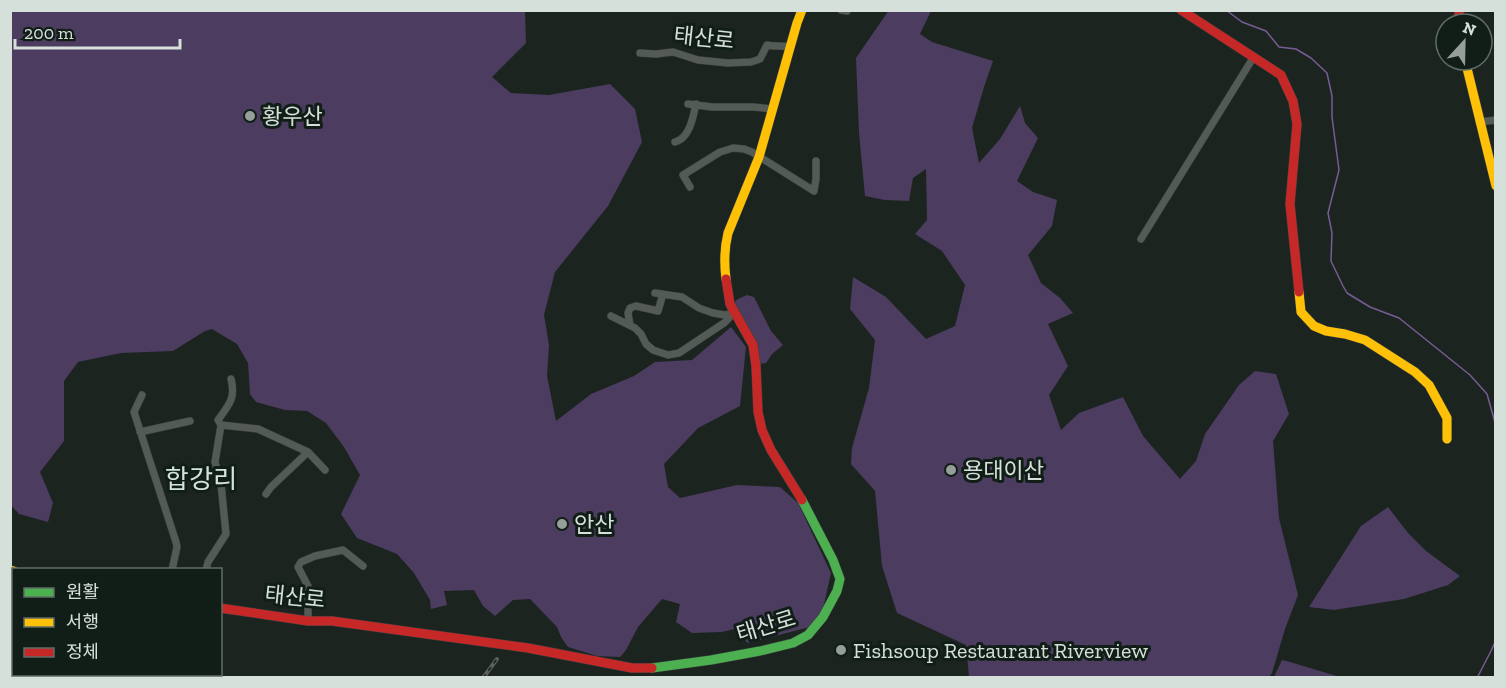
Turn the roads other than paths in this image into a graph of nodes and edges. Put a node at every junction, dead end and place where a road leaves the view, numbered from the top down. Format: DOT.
graph roads {
  1 [pos="802,10"];
  2 [pos="1180,10"];
  3 [pos="790,47"];
  4 [pos="640,53"];
  5 [pos="1253,58"];
  6 [pos="1468,72"];
  7 [pos="773,109"];
  8 [pos="1496,120"];
  9 [pos="1479,122"];
  10 [pos="675,142"];
  11 [pos="759,157"];
  12 [pos="816,161"];
  13 [pos="1496,186"];
  14 [pos="690,187"];
  15 [pos="1141,239"];
  16 [pos="734,313"];
  17 [pos="611,316"];
  18 [pos="630,325"];
  19 [pos="231,379"];
  20 [pos="142,395"];
  21 [pos="190,421"];
  22 [pos="221,425"];
  23 [pos="140,432"];
  24 [pos="1447,439"];
  25 [pos="308,452"];
  26 [pos="325,470"];
  27 [pos="266,494"];
  28 [pos="363,566"];
  29 [pos="172,568"];
  30 [pos="206,568"];
  31 [pos="222,608"];
  32 [pos="308,621"];
  1 -- 3 [label="street, 태산로"];
  2 -- 5 [label="street"];
  3 -- 4 [label="street, 태산로"];
  3 -- 7 [label="street, 태산로"];
  5 -- 15 [label="street"];
  5 -- 24 [label="street"];
  6 -- 9 [label="street"];
  7 -- 10 [label="street"];
  7 -- 11 [label="street, 태산로"];
  8 -- 9 [label="street"];
  9 -- 13 [label="street"];
  11 -- 12 [label="street"];
  11 -- 14 [label="street"];
  11 -- 16 [label="street, 태산로"];
  16 -- 18 [label="street"];
  16 -- 18 [label="street"];
  16 -- 32 [label="street, 태산로"];
  17 -- 18 [label="street"];
  19 -- 22 [label="street"];
  20 -- 23 [label="street"];
  21 -- 23 [label="street"];
  22 -- 25 [label="street"];
  22 -- 30 [label="street"];
  23 -- 29 [label="street"];
  25 -- 26 [label="street"];
  25 -- 27 [label="street"];
  28 -- 32 [label="street"];
  31 -- 32 [label="street, 태산로"];
}
